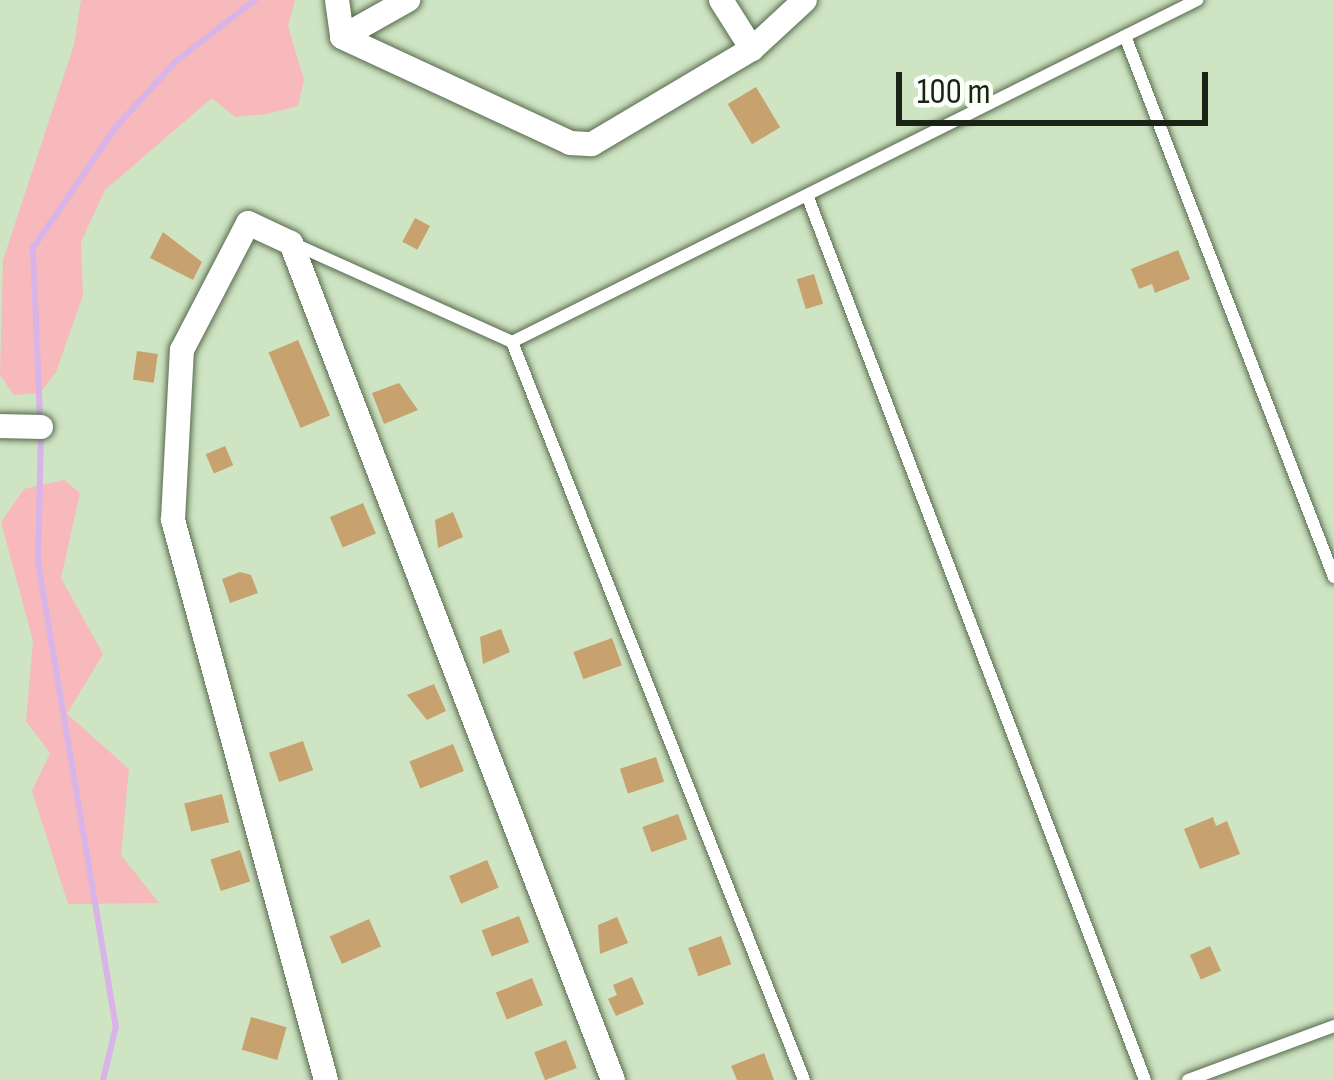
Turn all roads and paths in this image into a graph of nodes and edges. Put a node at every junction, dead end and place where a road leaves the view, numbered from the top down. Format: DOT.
graph roads {
  1 [pos="337,0"];
  2 [pos="408,0"];
  3 [pos="721,0"];
  4 [pos="805,0"];
  5 [pos="1197,0"];
  6 [pos="1125,36"];
  7 [pos="342,37"];
  8 [pos="752,49"];
  9 [pos="807,195"];
  10 [pos="291,242"];
  11 [pos="512,342"];
  12 [pos="0,426"];
  13 [pos="41,427"];
  14 [pos="1334,577"];
  15 [pos="1334,1026"];
  16 [pos="326,1080"];
  17 [pos="613,1080"];
  18 [pos="804,1080"];
  19 [pos="1145,1080"];
  20 [pos="1188,1080"];
  1 -- 7 [label="street"];
  2 -- 7 [label="street"];
  3 -- 8 [label="street"];
  4 -- 8 [label="street"];
  5 -- 6 [label="lane"];
  6 -- 9 [label="lane"];
  6 -- 14 [label="lane"];
  7 -- 8 [label="street"];
  9 -- 11 [label="lane"];
  9 -- 19 [label="lane"];
  10 -- 11 [label="lane"];
  10 -- 16 [label="street"];
  10 -- 17 [label="street"];
  11 -- 18 [label="lane"];
  12 -- 13 [label="street"];
  15 -- 20 [label="lane"];
}
